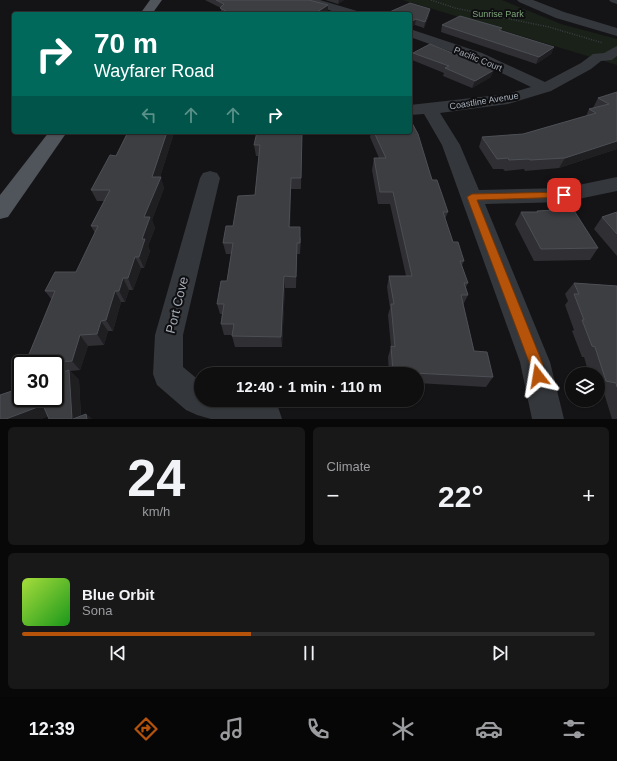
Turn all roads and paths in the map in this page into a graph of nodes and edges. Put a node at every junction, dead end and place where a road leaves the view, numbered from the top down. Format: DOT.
graph roads {
  1 [pos="156,0"];
  2 [pos="303,0"];
  3 [pos="431,0"];
  4 [pos="523,0"];
  5 [pos="147,12"];
  6 [pos="347,12"];
  7 [pos="617,32"];
  8 [pos="416,36"];
  9 [pos="609,47"];
  10 [pos="545,88"];
  11 [pos="420,110"];
  12 [pos="57,134"];
  13 [pos="210,178"];
  14 [pos="617,184"];
  15 [pos="472,197"];
  16 [pos="0,211"];
  17 [pos="266,419"];
  18 [pos="548,419"];
  1 -- 5 [label="main road"];
  2 -- 6 [label="street"];
  3 -- 9 [label="path"];
  4 -- 7 [label="street"];
  8 -- 10 [label="street, Pacific Court"];
  9 -- 10 [label="street, Coastline Avenue"];
  10 -- 11 [label="street, Coastline Avenue"];
  11 -- 15 [label="street"];
  12 -- 16 [label="main road"];
  13 -- 17 [label="street, Port Cove"];
  14 -- 15 [label="street"];
  15 -- 18 [label="street"];
}
